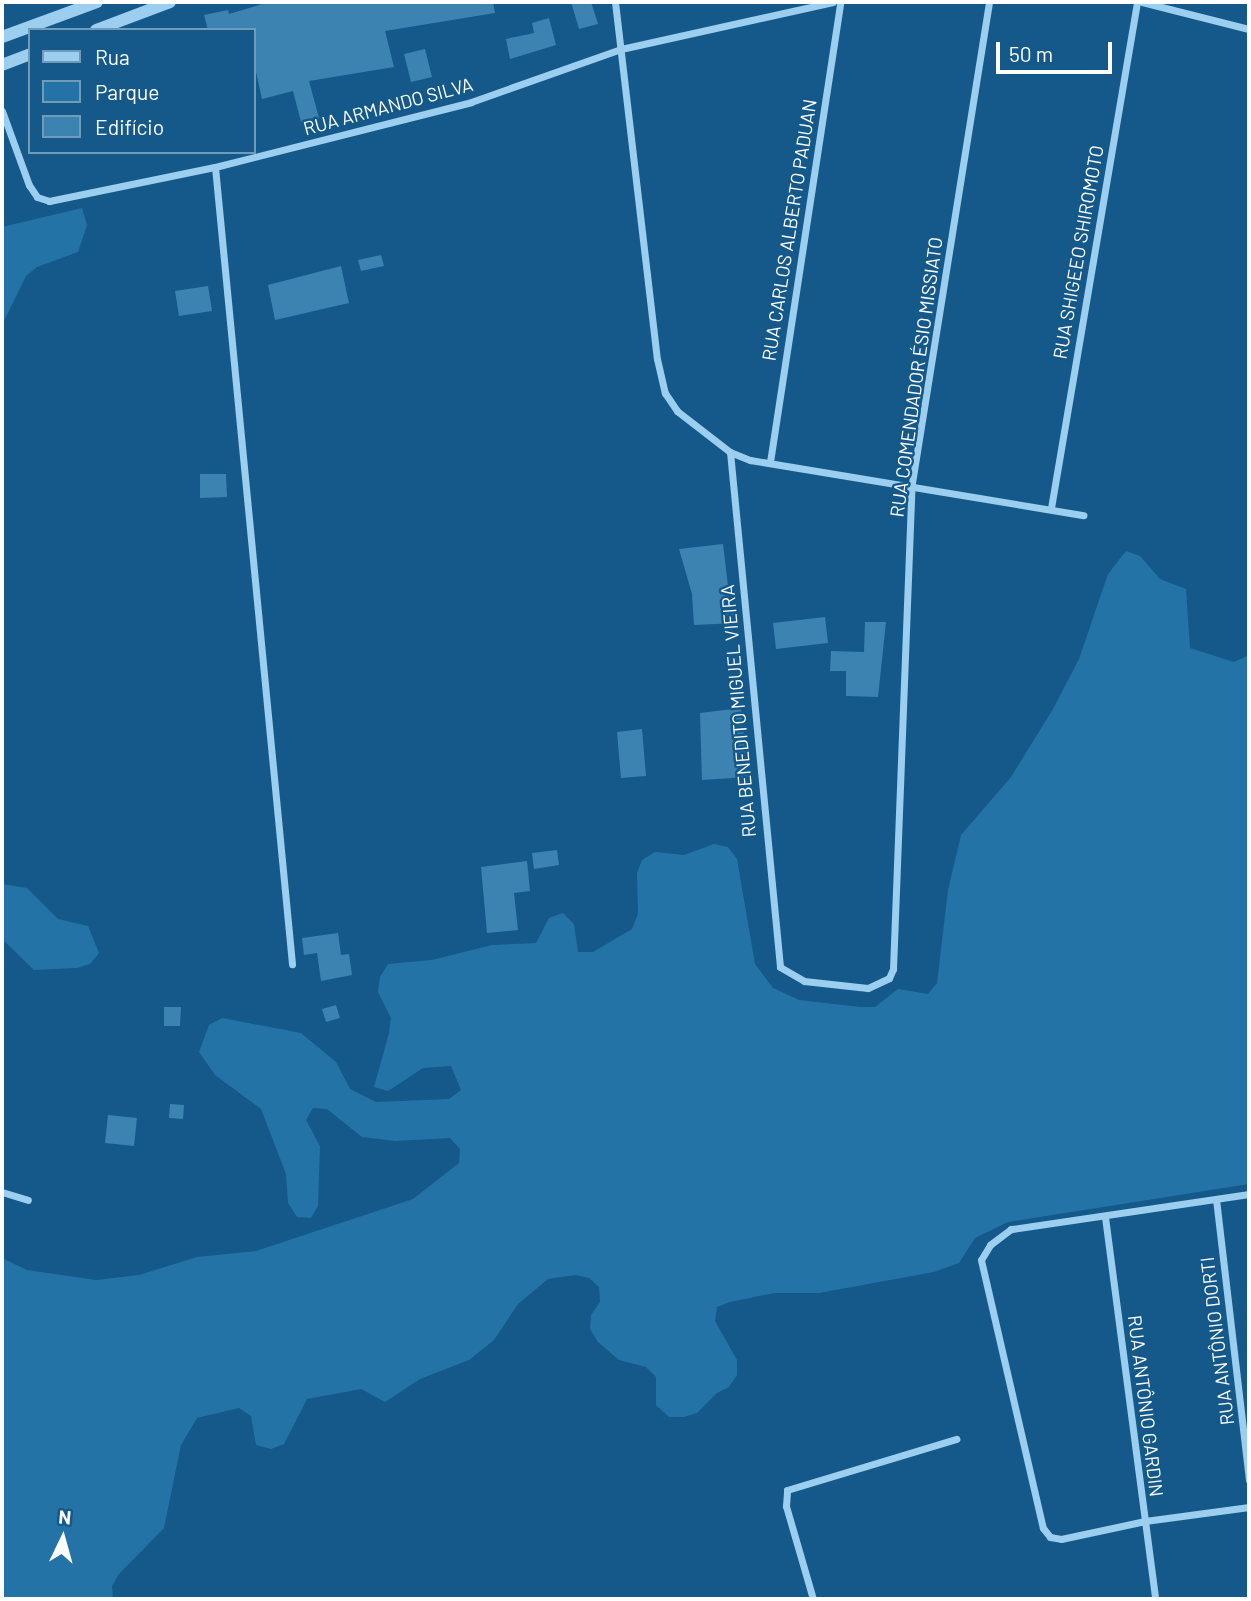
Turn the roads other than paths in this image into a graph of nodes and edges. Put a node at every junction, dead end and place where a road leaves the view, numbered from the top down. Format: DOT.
graph roads {
  1 [pos="97,2"];
  2 [pos="170,2"];
  3 [pos="615,2"];
  4 [pos="833,2"];
  5 [pos="840,2"];
  6 [pos="989,2"];
  7 [pos="1139,2"];
  8 [pos="150,5"];
  9 [pos="100,28"];
  10 [pos="1249,29"];
  11 [pos="2,37"];
  12 [pos="621,49"];
  13 [pos="28,55"];
  14 [pos="2,65"];
  15 [pos="2,111"];
  16 [pos="215,167"];
  17 [pos="730,452"];
  18 [pos="770,462"];
  19 [pos="912,483"];
  20 [pos="1051,508"];
  21 [pos="1084,515"];
  22 [pos="292,964"];
  23 [pos="892,969"];
  24 [pos="2,1192"];
  25 [pos="1249,1194"];
  26 [pos="1216,1199"];
  27 [pos="28,1200"];
  28 [pos="1105,1217"];
  29 [pos="956,1438"];
  30 [pos="1249,1480"];
  31 [pos="1249,1507"];
  32 [pos="1144,1521"];
  33 [pos="813,1599"];
  34 [pos="1155,1599"];
  1 -- 11 [label="street"];
  2 -- 8 [label="street"];
  3 -- 12 [label="street"];
  4 -- 12 [label="street, RUA ARMANDO SILVA"];
  5 -- 18 [label="street, RUA CARLOS ALBERTO PADUAN"];
  6 -- 19 [label="street, RUA COMENDADOR ÉSIO MISSIATO"];
  7 -- 10 [label="street"];
  7 -- 20 [label="street, RUA SHIGEEO SHIROMOTO"];
  8 -- 9 [label="street"];
  12 -- 16 [label="street, RUA ARMANDO SILVA"];
  12 -- 17 [label="street"];
  13 -- 14 [label="street"];
  15 -- 16 [label="street, RUA ARMANDO SILVA"];
  16 -- 22 [label="street"];
  17 -- 18 [label="street"];
  17 -- 23 [label="street, RUA BENEDITO MIGUEL VIEIRA"];
  18 -- 19 [label="street"];
  19 -- 20 [label="street"];
  19 -- 23 [label="street, RUA COMENDADOR ÉSIO MISSIATO"];
  20 -- 21 [label="street"];
  24 -- 27 [label="street"];
  25 -- 26 [label="street"];
  26 -- 28 [label="street"];
  26 -- 30 [label="street, RUA ANTÔNIO DORTI"];
  28 -- 32 [label="street, RUA ANTÔNIO GARDIN"];
  28 -- 32 [label="street"];
  29 -- 33 [label="street"];
  31 -- 32 [label="street"];
  32 -- 34 [label="street, RUA ANTÔNIO GARDIN"];
}
